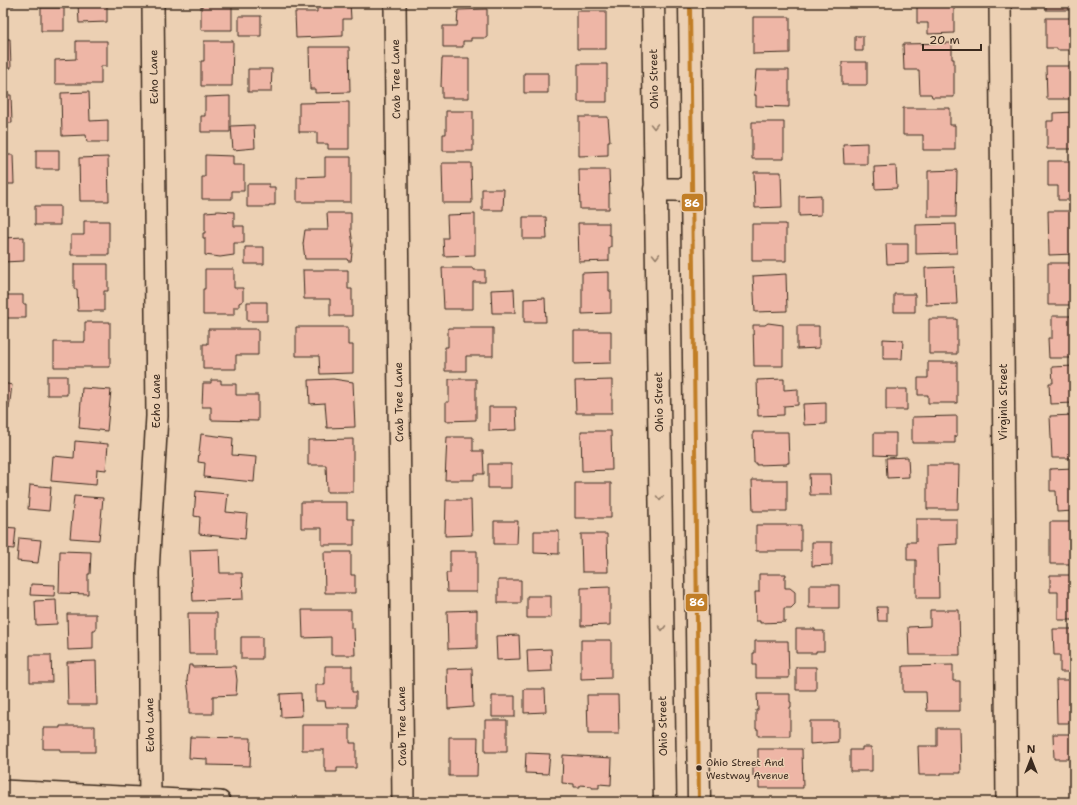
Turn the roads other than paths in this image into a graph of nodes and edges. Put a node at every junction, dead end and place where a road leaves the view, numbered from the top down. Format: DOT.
graph roads {
  1 [pos="154,3"];
  2 [pos="395,3"];
  3 [pos="652,3"];
  4 [pos="690,3"];
  5 [pos="1000,3"];
  6 [pos="655,189"];
  7 [pos="692,190"];
  8 [pos="660,474"];
  9 [pos="695,474"];
  10 [pos="3,791"];
  11 [pos="150,798"];
  12 [pos="220,802"];
  13 [pos="403,802"];
  14 [pos="664,802"];
  15 [pos="699,802"];
  16 [pos="1007,802"];
  1 -- 11 [label="street, Echo Lane"];
  2 -- 13 [label="street, Crab Tree Lane"];
  3 -- 6 [label="street, Ohio Street, one-way"];
  4 -- 7 [label="street"];
  5 -- 16 [label="street, Virginia Street"];
  6 -- 7 [label="street"];
  6 -- 8 [label="street, Ohio Street, one-way"];
  7 -- 9 [label="street"];
  8 -- 9 [label="street"];
  8 -- 14 [label="street, Ohio Street, one-way"];
  9 -- 15 [label="street"];
  10 -- 11 [label="street"];
  11 -- 12 [label="street"];
}
